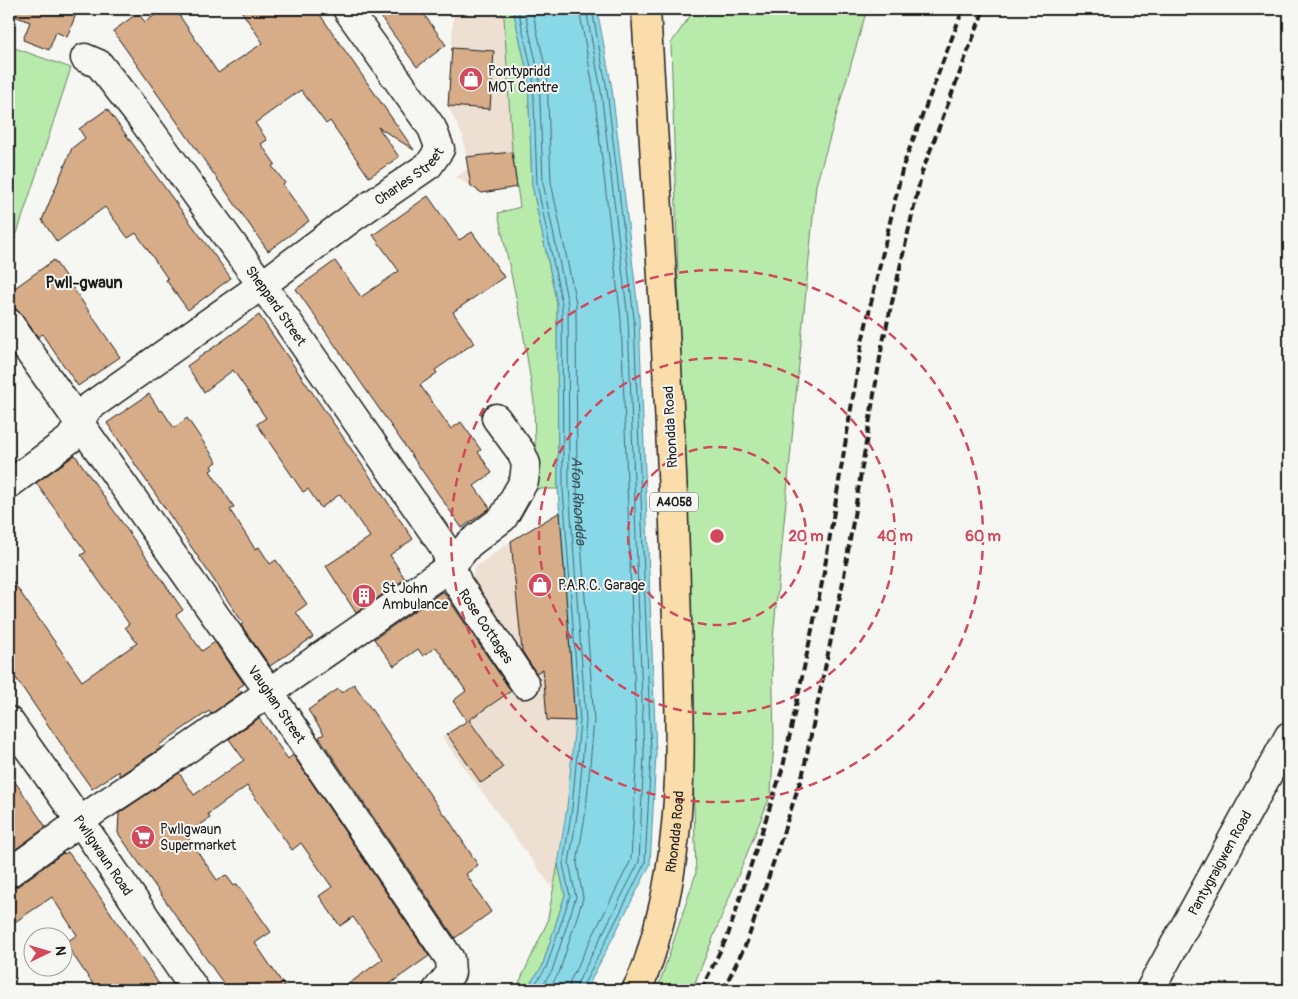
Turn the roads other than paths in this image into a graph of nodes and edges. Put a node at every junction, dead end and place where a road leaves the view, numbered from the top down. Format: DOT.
graph roads {
  1 [pos="346,9"];
  2 [pos="646,9"];
  3 [pos="85,58"];
  4 [pos="262,286"];
  5 [pos="9,323"];
  6 [pos="496,418"];
  7 [pos="80,424"];
  8 [pos="9,484"];
  9 [pos="451,566"];
  10 [pos="525,684"];
  11 [pos="268,692"];
  12 [pos="9,721"];
  13 [pos="1289,736"];
  14 [pos="80,821"];
  15 [pos="9,872"];
  16 [pos="195,990"];
  17 [pos="437,990"];
  18 [pos="636,990"];
  19 [pos="1150,990"];
  1 -- 4 [label="street, Charles Street"];
  2 -- 18 [label="main road, Rhondda Road / A4058"];
  3 -- 4 [label="street, Sheppard Street"];
  4 -- 7 [label="street"];
  4 -- 9 [label="street, Sheppard Street"];
  5 -- 7 [label="street, Vaughan Street"];
  6 -- 9 [label="street"];
  7 -- 8 [label="street"];
  7 -- 11 [label="street, Vaughan Street"];
  9 -- 10 [label="street, Rose Cottages"];
  9 -- 11 [label="street"];
  11 -- 14 [label="street"];
  11 -- 17 [label="street, Vaughan Street"];
  12 -- 14 [label="street, Pwllgwaun Road"];
  13 -- 19 [label="street, Pantygraigwen Road"];
  14 -- 15 [label="street"];
  14 -- 16 [label="street, Pwllgwaun Road"];
}
